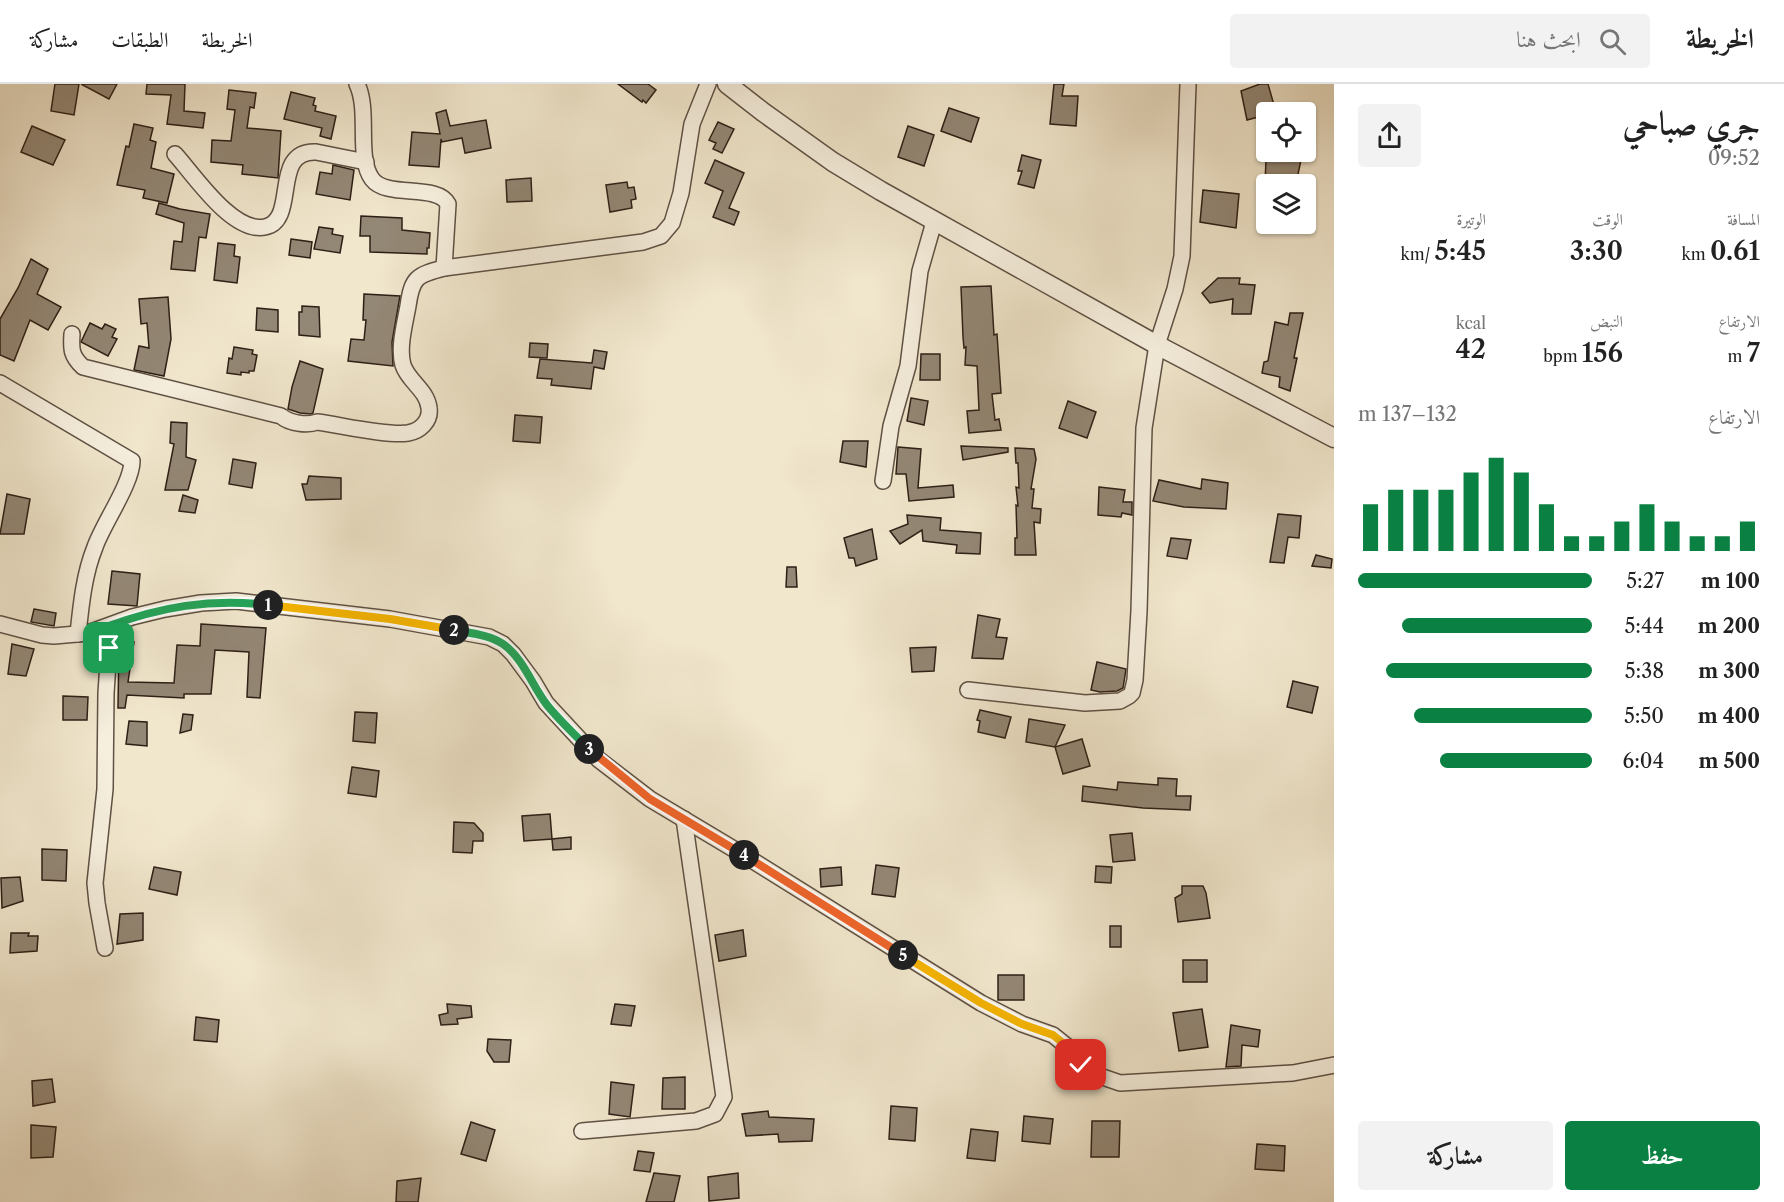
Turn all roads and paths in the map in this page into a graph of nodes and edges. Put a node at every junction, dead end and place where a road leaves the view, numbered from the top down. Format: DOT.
graph roads {
  1 [pos="357,84"];
  2 [pos="708,84"];
  3 [pos="727,84"];
  4 [pos="1188,84"];
  5 [pos="175,154"];
  6 [pos="366,162"];
  7 [pos="934,222"];
  8 [pos="444,268"];
  9 [pos="72,333"];
  10 [pos="1157,345"];
  11 [pos="0,383"];
  12 [pos="1334,438"];
  13 [pos="883,480"];
  14 [pos="0,624"];
  15 [pos="106,627"];
  16 [pos="78,634"];
  17 [pos="968,690"];
  18 [pos="684,819"];
  19 [pos="105,948"];
  20 [pos="1334,1065"];
  21 [pos="582,1131"];
  1 -- 6 [label="street"];
  2 -- 8 [label="street"];
  3 -- 7 [label="street"];
  4 -- 10 [label="street"];
  5 -- 6 [label="street"];
  6 -- 8 [label="street"];
  7 -- 10 [label="street"];
  7 -- 13 [label="street"];
  8 -- 9 [label="street"];
  10 -- 12 [label="street"];
  10 -- 17 [label="street"];
  11 -- 16 [label="street"];
  14 -- 16 [label="street"];
  15 -- 16 [label="street"];
  15 -- 18 [label="street"];
  15 -- 19 [label="street"];
  18 -- 20 [label="street"];
  18 -- 21 [label="street"];
}
